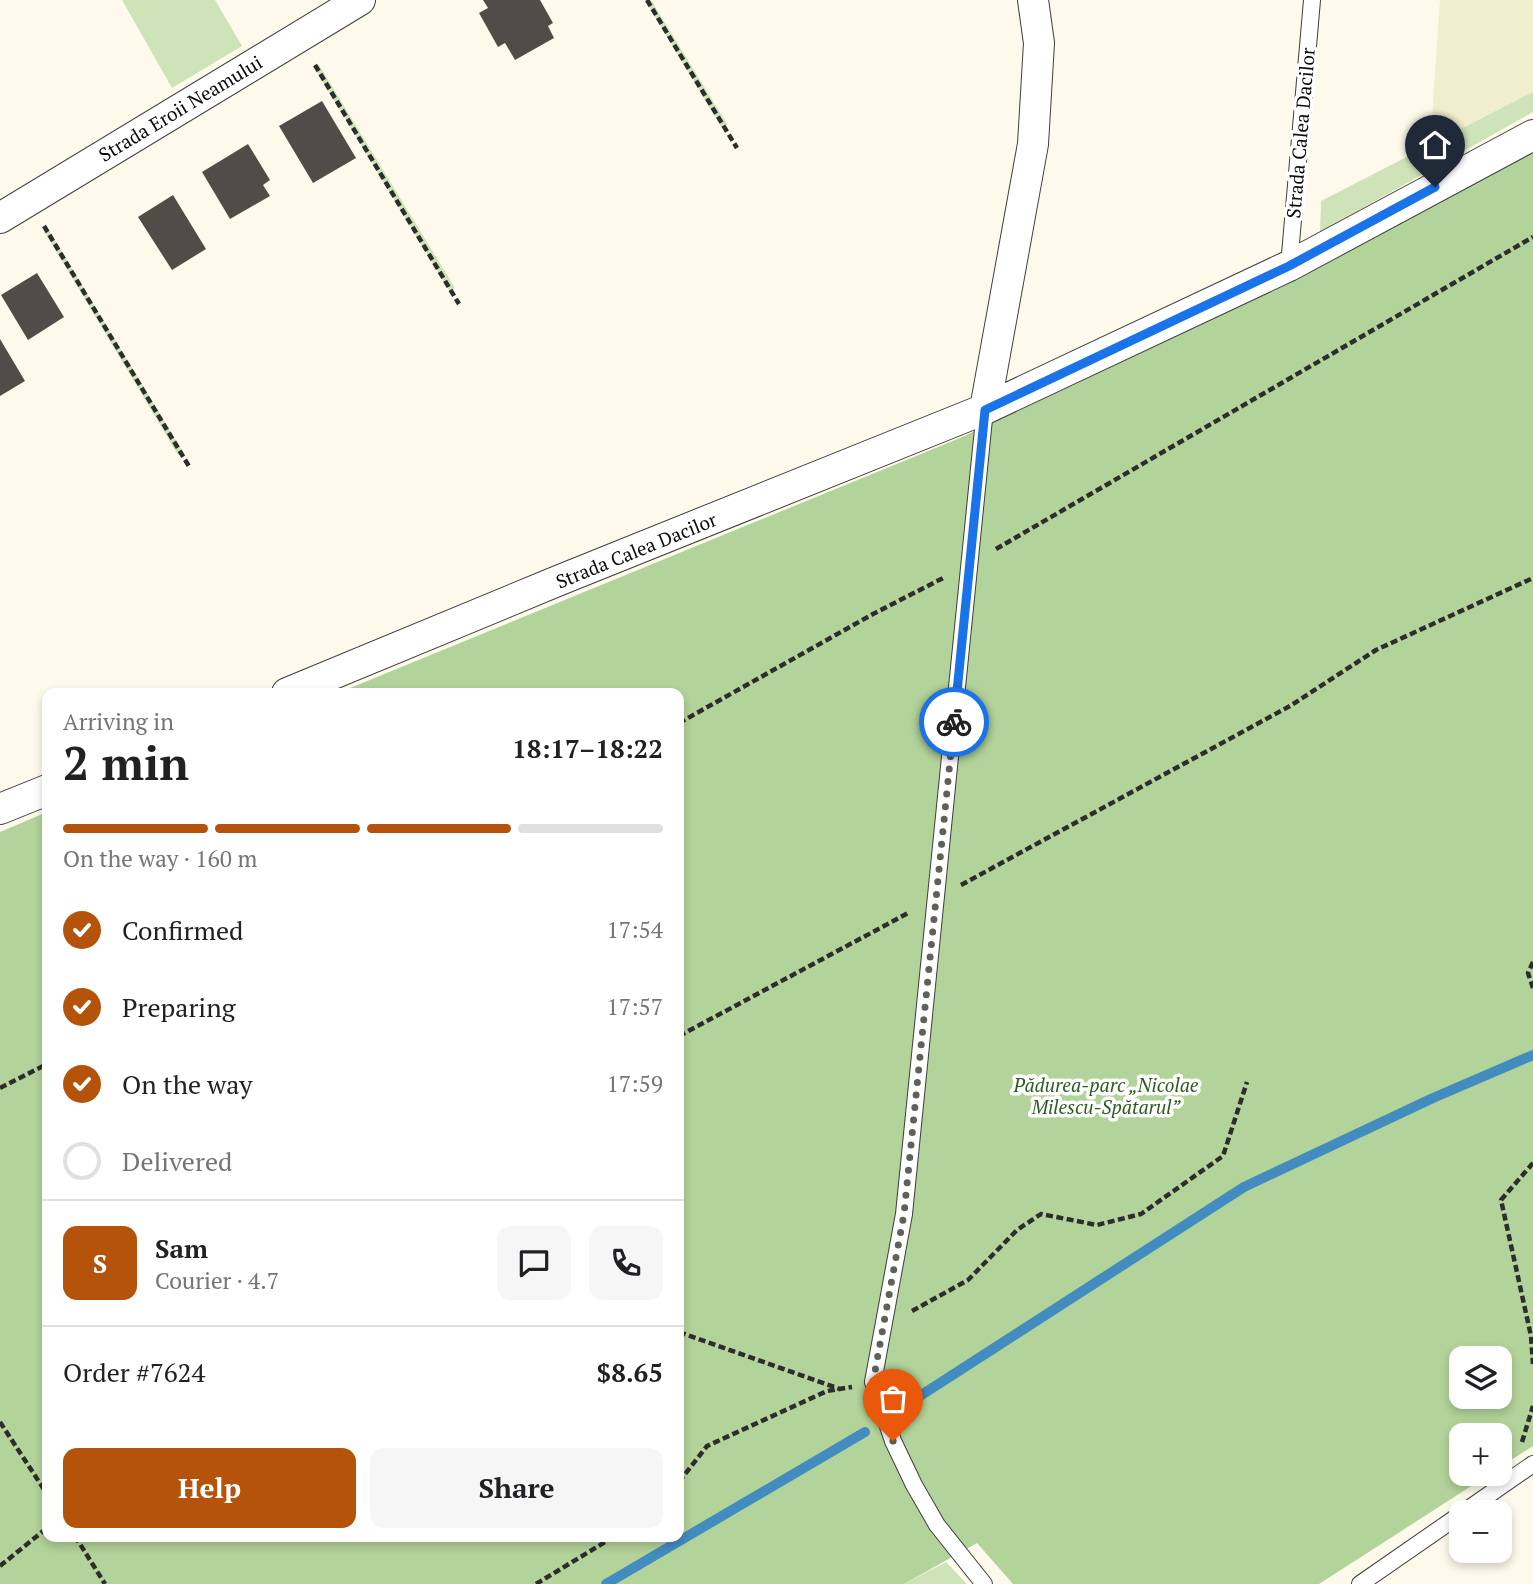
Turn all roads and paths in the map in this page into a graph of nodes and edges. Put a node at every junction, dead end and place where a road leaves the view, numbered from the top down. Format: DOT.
graph roads {
  1 [pos="359,0"];
  2 [pos="648,0"];
  3 [pos="1033,0"];
  4 [pos="1312,0"];
  5 [pos="299,37"];
  6 [pos="1533,135"];
  7 [pos="737,148"];
  8 [pos="28,201"];
  9 [pos="0,218"];
  10 [pos="1533,237"];
  11 [pos="1289,266"];
  12 [pos="460,303"];
  13 [pos="985,410"];
  14 [pos="190,468"];
  15 [pos="970,564"];
  16 [pos="1533,578"];
  17 [pos="299,688"];
  18 [pos="684,720"];
  19 [pos="42,792"];
  20 [pos="0,808"];
  21 [pos="937,898"];
  22 [pos="1533,962"];
  23 [pos="1533,988"];
  24 [pos="684,1033"];
  25 [pos="42,1067"];
  26 [pos="1247,1082"];
  27 [pos="0,1088"];
  28 [pos="1533,1163"];
  29 [pos="883,1326"];
  30 [pos="684,1334"];
  31 [pos="1533,1364"];
  32 [pos="873,1382"];
  33 [pos="841,1389"];
  34 [pos="0,1422"];
  35 [pos="1533,1464"];
  36 [pos="684,1476"];
  37 [pos="42,1486"];
  38 [pos="1482,1500"];
  39 [pos="1449,1523"];
  40 [pos="42,1532"];
  41 [pos="79,1542"];
  42 [pos="605,1542"];
  43 [pos="0,1566"];
  44 [pos="105,1584"];
  45 [pos="536,1584"];
  46 [pos="984,1584"];
  47 [pos="1360,1584"];
  1 -- 5 [label="street, Strada Eroii Neamului"];
  2 -- 7 [label="path"];
  3 -- 13 [label="street"];
  4 -- 11 [label="lane, Strada Calea Dacilor"];
  5 -- 8 [label="street, Strada Eroii Neamului"];
  5 -- 12 [label="path"];
  6 -- 11 [label="street, Strada Calea Dacilor"];
  8 -- 9 [label="street, Strada Eroii Neamului"];
  8 -- 14 [label="path"];
  10 -- 15 [label="path"];
  11 -- 13 [label="street, Strada Calea Dacilor"];
  13 -- 15 [label="lane"];
  13 -- 17 [label="street, Strada Calea Dacilor"];
  15 -- 18 [label="path"];
  15 -- 21 [label="lane"];
  16 -- 21 [label="path"];
  19 -- 20 [label="street"];
  21 -- 24 [label="path"];
  21 -- 29 [label="lane"];
  22 -- 23 [label="path"];
  25 -- 27 [label="path"];
  26 -- 29 [label="path"];
  28 -- 31 [label="path"];
  29 -- 32 [label="lane"];
  30 -- 33 [label="path"];
  32 -- 33 [label="path"];
  32 -- 46 [label="lane"];
  33 -- 36 [label="path"];
  34 -- 37 [label="path"];
  35 -- 38 [label="lane"];
  39 -- 47 [label="lane"];
  40 -- 43 [label="path"];
  41 -- 44 [label="path"];
  42 -- 45 [label="path"];
}
